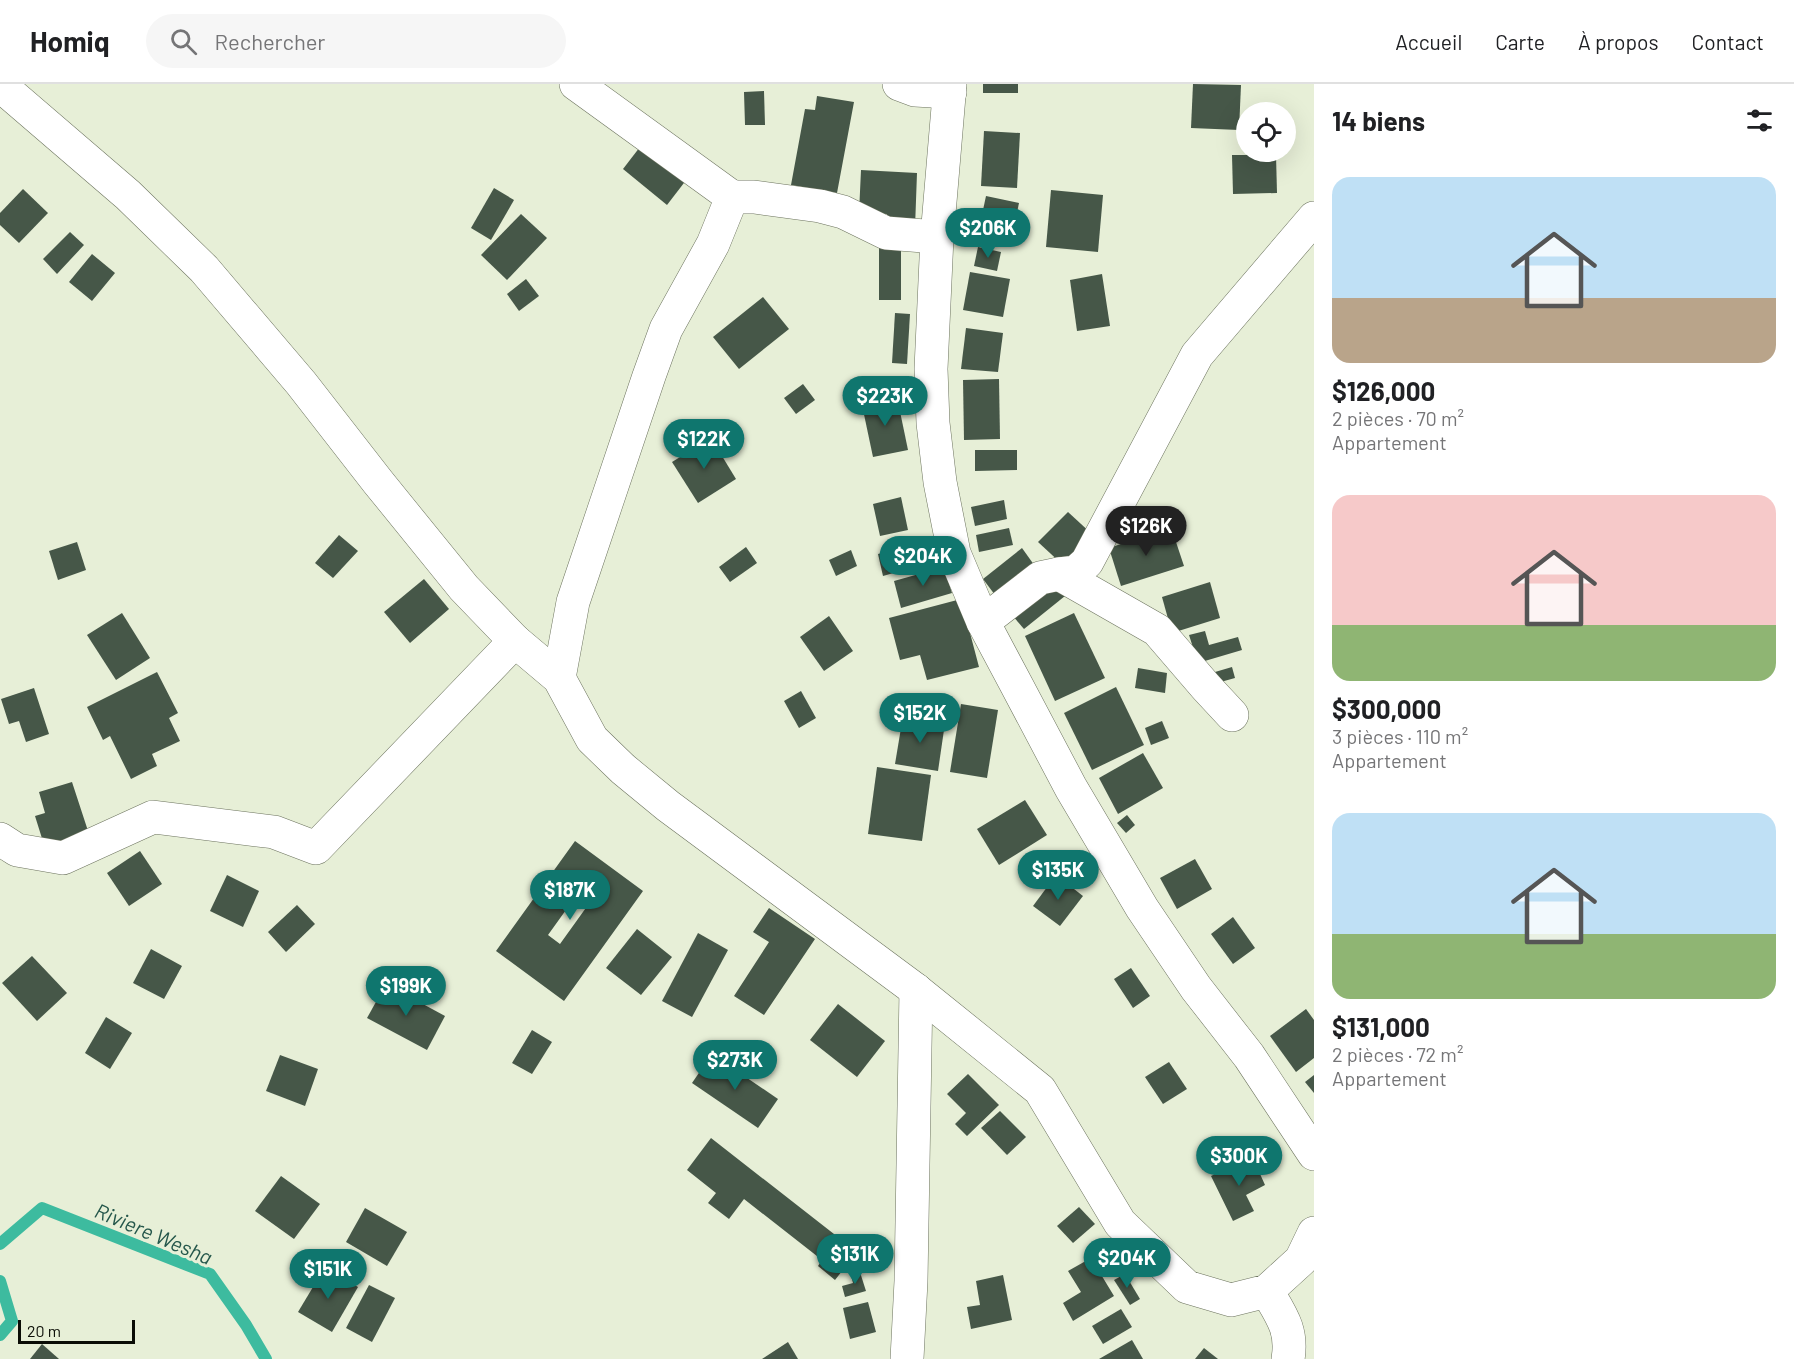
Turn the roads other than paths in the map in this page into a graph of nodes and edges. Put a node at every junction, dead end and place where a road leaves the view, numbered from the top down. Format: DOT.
graph roads {
  1 [pos="576,84"];
  2 [pos="899,84"];
  3 [pos="0,85"];
  4 [pos="950,88"];
  5 [pos="732,197"];
  6 [pos="1314,218"];
  7 [pos="937,237"];
  8 [pos="1059,574"];
  9 [pos="983,621"];
  10 [pos="515,641"];
  11 [pos="559,678"];
  12 [pos="1232,715"];
  13 [pos="0,839"];
  14 [pos="916,990"];
  15 [pos="1314,1154"];
  16 [pos="1314,1233"];
  17 [pos="1267,1291"];
  18 [pos="907,1359"];
  19 [pos="1288,1359"];
  1 -- 5 [label="street"];
  2 -- 4 [label="street"];
  3 -- 10 [label="street"];
  4 -- 7 [label="street"];
  5 -- 7 [label="street"];
  5 -- 11 [label="street"];
  6 -- 8 [label="street"];
  7 -- 9 [label="street"];
  8 -- 9 [label="street"];
  8 -- 12 [label="street"];
  9 -- 15 [label="street"];
  10 -- 11 [label="street"];
  10 -- 13 [label="street"];
  11 -- 14 [label="street"];
  14 -- 17 [label="street"];
  14 -- 18 [label="street"];
  16 -- 17 [label="street"];
  17 -- 19 [label="street"];
}
